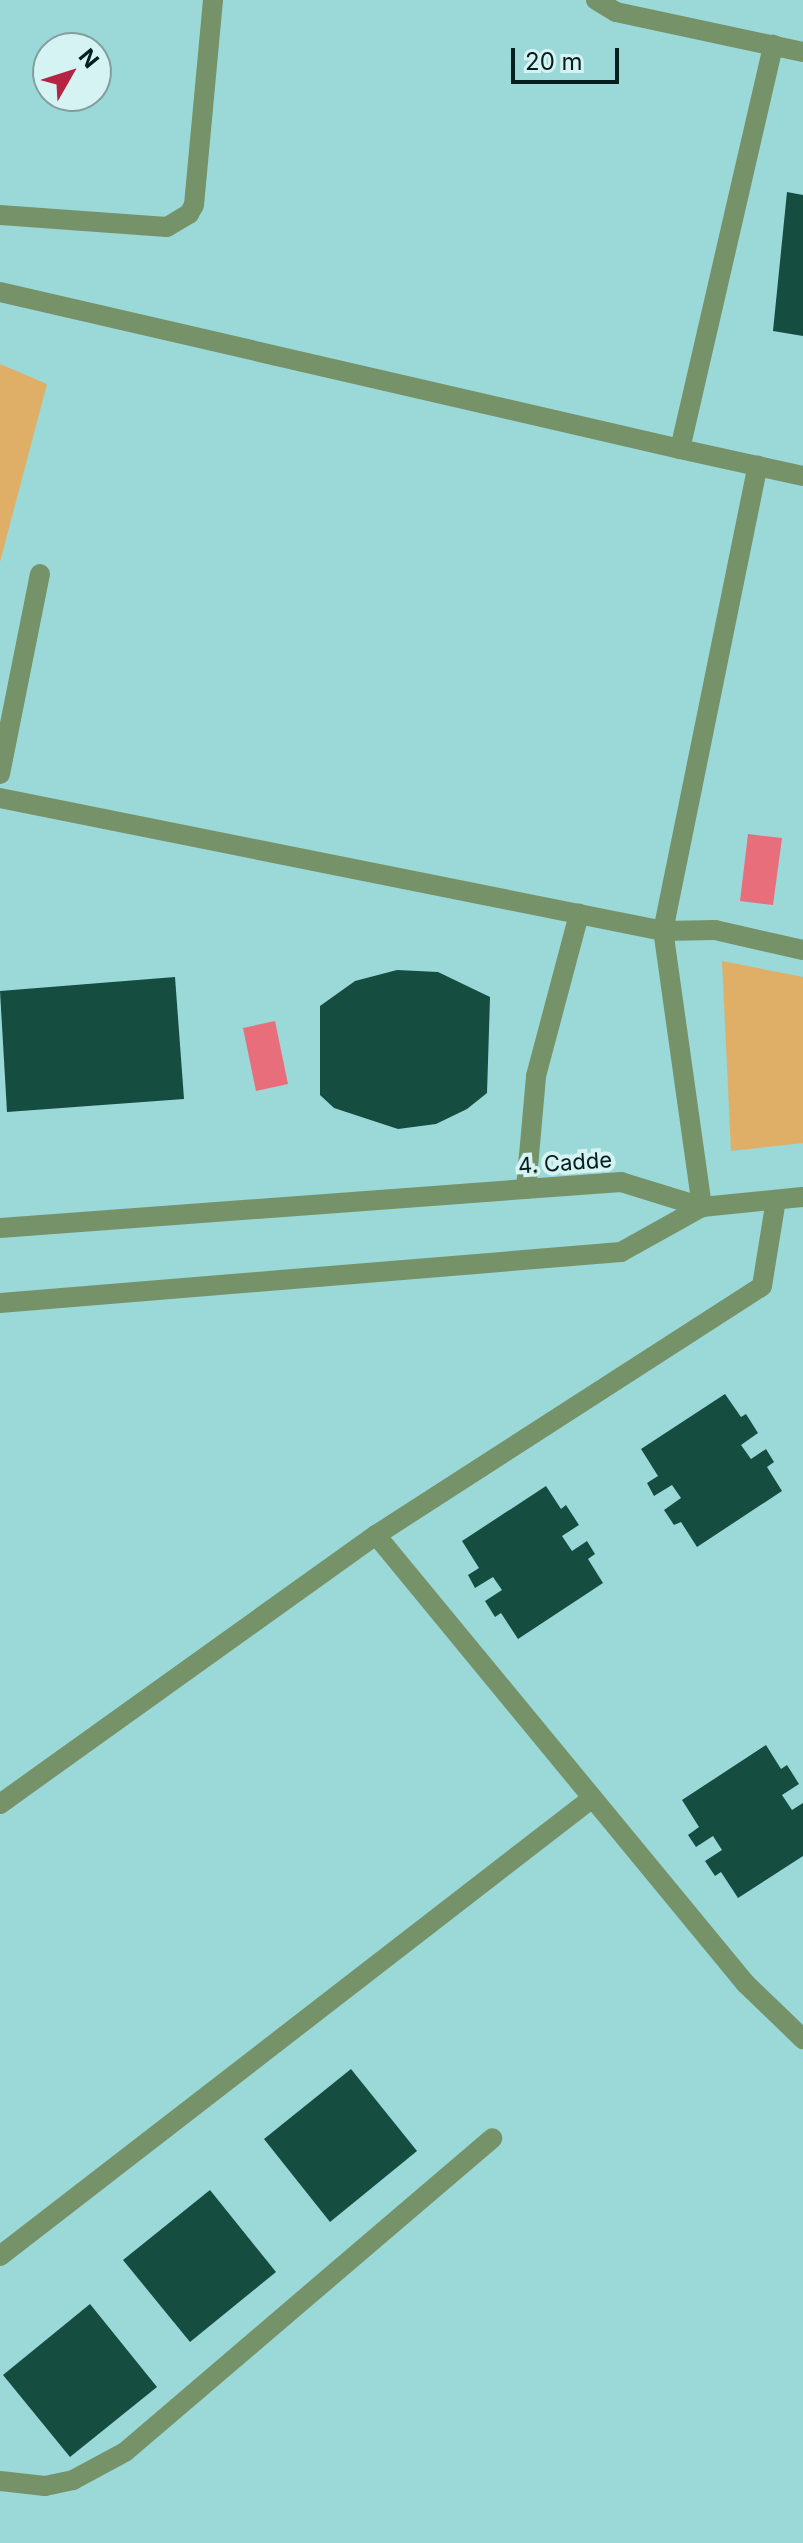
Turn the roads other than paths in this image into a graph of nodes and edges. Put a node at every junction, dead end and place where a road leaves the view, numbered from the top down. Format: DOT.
graph roads {
  1 [pos="213,0"];
  2 [pos="596,0"];
  3 [pos="773,45"];
  4 [pos="803,52"];
  5 [pos="0,215"];
  6 [pos="0,292"];
  7 [pos="680,449"];
  8 [pos="758,466"];
  9 [pos="803,476"];
  10 [pos="40,574"];
  11 [pos="0,774"];
  12 [pos="0,798"];
  13 [pos="579,914"];
  14 [pos="663,931"];
  15 [pos="803,950"];
  16 [pos="526,1189"];
  17 [pos="803,1197"];
  18 [pos="776,1200"];
  19 [pos="702,1207"];
  20 [pos="0,1228"];
  21 [pos="0,1303"];
  22 [pos="376,1535"];
  23 [pos="591,1799"];
  24 [pos="0,1804"];
  25 [pos="803,2039"];
  26 [pos="492,2138"];
  27 [pos="0,2256"];
  28 [pos="0,2481"];
  1 -- 5 [label="street"];
  2 -- 3 [label="street"];
  3 -- 4 [label="street"];
  3 -- 7 [label="street"];
  6 -- 7 [label="street"];
  7 -- 8 [label="street"];
  8 -- 9 [label="street"];
  8 -- 14 [label="street"];
  10 -- 11 [label="street"];
  12 -- 13 [label="street"];
  13 -- 14 [label="street"];
  13 -- 16 [label="street"];
  14 -- 15 [label="street"];
  14 -- 19 [label="street"];
  16 -- 19 [label="street, 4. Cadde"];
  16 -- 20 [label="street, 4. Cadde"];
  17 -- 18 [label="street"];
  18 -- 19 [label="street"];
  18 -- 22 [label="street"];
  19 -- 21 [label="street"];
  22 -- 23 [label="street"];
  22 -- 24 [label="street"];
  23 -- 25 [label="street"];
  23 -- 27 [label="street"];
  26 -- 28 [label="street"];
}
